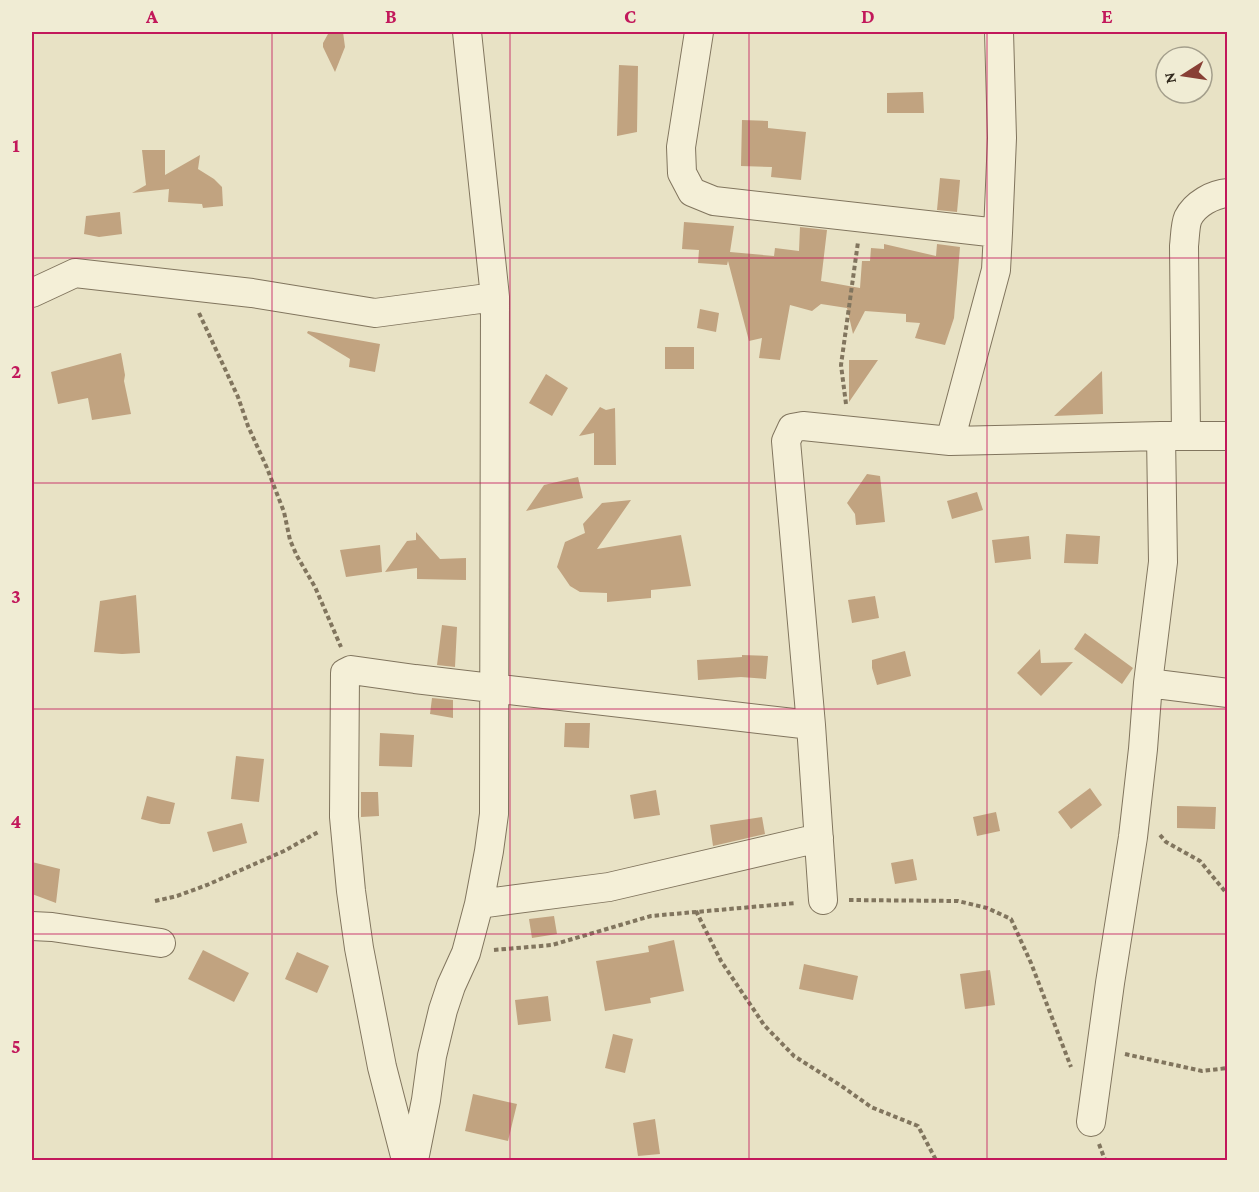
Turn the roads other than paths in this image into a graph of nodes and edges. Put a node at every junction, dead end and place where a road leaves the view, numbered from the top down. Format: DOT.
graph roads {
  1 [pos="467,32"];
  2 [pos="699,32"];
  3 [pos="999,32"];
  4 [pos="1227,193"];
  5 [pos="998,233"];
  6 [pos="32,293"];
  7 [pos="495,297"];
  8 [pos="1173,436"];
  9 [pos="1227,436"];
  10 [pos="950,441"];
  11 [pos="1148,683"];
  12 [pos="495,688"];
  13 [pos="1227,693"];
  14 [pos="811,725"];
  15 [pos="819,838"];
  16 [pos="823,900"];
  17 [pos="479,904"];
  18 [pos="32,926"];
  19 [pos="161,943"];
  20 [pos="1091,1122"];
  21 [pos="406,1161"];
  22 [pos="414,1161"];
  1 -- 7 [label="street"];
  2 -- 5 [label="street"];
  3 -- 5 [label="street"];
  4 -- 8 [label="street"];
  5 -- 10 [label="street"];
  6 -- 7 [label="street"];
  7 -- 12 [label="street"];
  8 -- 9 [label="street"];
  8 -- 10 [label="street"];
  8 -- 11 [label="street"];
  10 -- 14 [label="street"];
  11 -- 13 [label="street"];
  11 -- 20 [label="street"];
  12 -- 14 [label="street"];
  12 -- 17 [label="street"];
  12 -- 21 [label="street"];
  14 -- 15 [label="street"];
  15 -- 16 [label="street"];
  15 -- 17 [label="street"];
  17 -- 22 [label="street"];
  18 -- 19 [label="street"];
}
